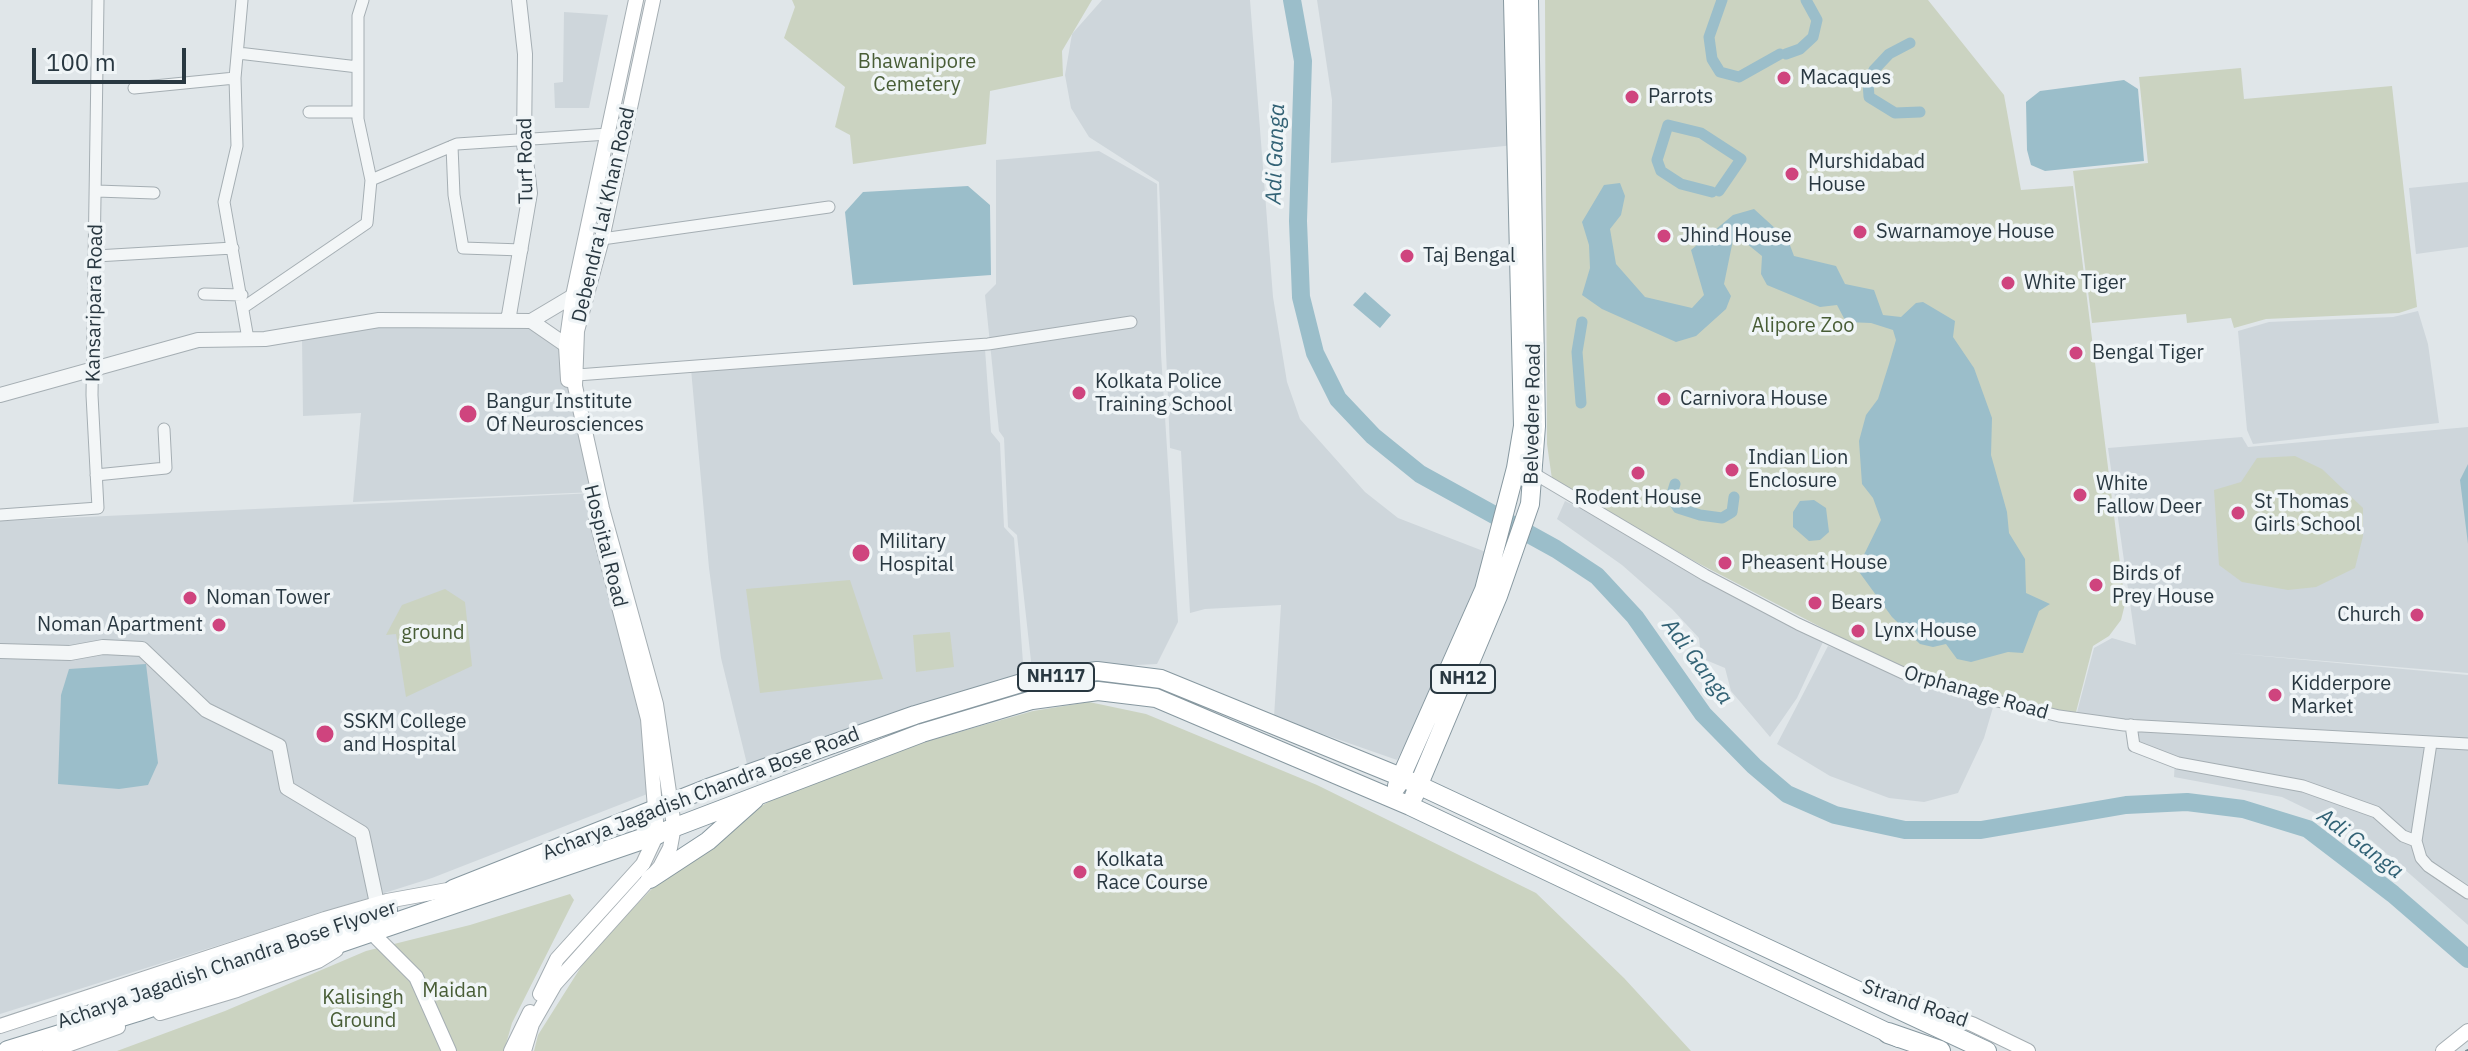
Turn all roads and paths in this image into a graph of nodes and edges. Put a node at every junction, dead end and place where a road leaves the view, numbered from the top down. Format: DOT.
graph roads {
  1 [pos="98,0"];
  2 [pos="242,0"];
  3 [pos="363,0"];
  4 [pos="519,0"];
  5 [pos="636,0"];
  6 [pos="653,0"];
  7 [pos="1513,0"];
  8 [pos="1529,0"];
  9 [pos="238,53"];
  10 [pos="358,67"];
  11 [pos="235,78"];
  12 [pos="134,88"];
  13 [pos="309,112"];
  14 [pos="358,112"];
  15 [pos="608,134"];
  16 [pos="524,140"];
  17 [pos="452,146"];
  18 [pos="371,180"];
  19 [pos="97,191"];
  20 [pos="154,193"];
  21 [pos="829,207"];
  22 [pos="602,239"];
  23 [pos="233,248"];
  24 [pos="522,250"];
  25 [pos="96,256"];
  26 [pos="204,294"];
  27 [pos="579,298"];
  28 [pos="243,301"];
  29 [pos="508,321"];
  30 [pos="531,321"];
  31 [pos="1131,322"];
  32 [pos="248,339"];
  33 [pos="571,349"];
  34 [pos="95,369"];
  35 [pos="577,375"];
  36 [pos="0,395"];
  37 [pos="164,429"];
  38 [pos="1533,473"];
  39 [pos="96,475"];
  40 [pos="0,515"];
  41 [pos="1498,570"];
  42 [pos="0,651"];
  43 [pos="915,715"];
  44 [pos="2131,725"];
  45 [pos="922,733"];
  46 [pos="2431,743"];
  47 [pos="2468,744"];
  48 [pos="1401,777"];
  49 [pos="1419,786"];
  50 [pos="760,794"];
  51 [pos="1391,798"];
  52 [pos="1410,806"];
  53 [pos="662,807"];
  54 [pos="666,830"];
  55 [pos="2416,841"];
  56 [pos="650,879"];
  57 [pos="453,889"];
  58 [pos="2468,893"];
  59 [pos="370,917"];
  60 [pos="294,951"];
  61 [pos="1799,964"];
  62 [pos="0,1026"];
  63 [pos="2468,1031"];
  64 [pos="1888,1033"];
  65 [pos="0,1039"];
  66 [pos="8,1051"];
  67 [pos="50,1051"];
  68 [pos="449,1051"];
  69 [pos="511,1051"];
  70 [pos="524,1051"];
  71 [pos="1924,1051"];
  72 [pos="1940,1051"];
  73 [pos="1987,1051"];
  74 [pos="2028,1051"];
  75 [pos="2443,1051"];
  1 -- 19 [label="street, Kansaripara Road"];
  2 -- 9 [label="street"];
  3 -- 10 [label="street"];
  4 -- 16 [label="street, Turf Road"];
  5 -- 15 [label="main road"];
  6 -- 22 [label="main road, Debendra Lal Khan Road"];
  7 -- 41 [label="highway, Belvedere Road / NH12"];
  8 -- 38 [label="highway, Belvedere Road / NH12"];
  9 -- 10 [label="street"];
  9 -- 11 [label="street"];
  10 -- 14 [label="street"];
  11 -- 12 [label="street"];
  11 -- 23 [label="street"];
  13 -- 14 [label="street"];
  14 -- 18 [label="street"];
  15 -- 16 [label="street"];
  15 -- 27 [label="main road"];
  16 -- 17 [label="street"];
  16 -- 24 [label="street, Turf Road"];
  17 -- 18 [label="street"];
  17 -- 24 [label="street"];
  18 -- 28 [label="street"];
  19 -- 20 [label="street"];
  19 -- 25 [label="street, Kansaripara Road"];
  21 -- 22 [label="street"];
  22 -- 27 [label="main road, Debendra Lal Khan Road"];
  23 -- 25 [label="street"];
  23 -- 28 [label="street"];
  24 -- 29 [label="street, Turf Road"];
  25 -- 34 [label="street, Kansaripara Road"];
  26 -- 28 [label="street"];
  27 -- 30 [label="street"];
  27 -- 33 [label="main road, Debendra Lal Khan Road"];
  28 -- 32 [label="street"];
  29 -- 30 [label="street"];
  29 -- 32 [label="street"];
  30 -- 33 [label="street"];
  31 -- 35 [label="street"];
  32 -- 34 [label="street"];
  33 -- 35 [label="main road, Debendra Lal Khan Road"];
  33 -- 53 [label="main road, Hospital Road"];
  34 -- 36 [label="street"];
  34 -- 39 [label="street, Kansaripara Road"];
  35 -- 53 [label="main road, Debendra Lal Khan Road"];
  37 -- 39 [label="street"];
  38 -- 41 [label="highway, Belvedere Road / NH12"];
  38 -- 44 [label="street, Orphanage Road"];
  39 -- 40 [label="street, Kansaripara Road"];
  41 -- 48 [label="highway, Belvedere Road / NH12"];
  41 -- 49 [label="highway, Belvedere Road / NH12"];
  42 -- 59 [label="street"];
  43 -- 45 [label="highway"];
  43 -- 48 [label="highway, Acharya Jagadish Chandra Bose Road / NH117"];
  43 -- 53 [label="highway, Acharya Jagadish Chandra Bose Road / NH117"];
  44 -- 46 [label="street, Orphanage Road"];
  44 -- 55 [label="street"];
  45 -- 50 [label="highway, Acharya Jagadish Chandra Bose Road"];
  45 -- 51 [label="highway, Acharya Jagadish Chandra Bose Road"];
  46 -- 47 [label="street, Orphanage Road"];
  46 -- 55 [label="street"];
  48 -- 49 [label="highway, Acharya Jagadish Chandra Bose Road"];
  48 -- 51 [label="highway, Belvedere Road / NH12"];
  49 -- 52 [label="highway, Belvedere Road / NH12"];
  49 -- 61 [label="highway, Acharya Jagadish Chandra Bose Road"];
  50 -- 54 [label="highway, Acharya Jagadish Chandra Bose Road"];
  50 -- 56 [label="highway"];
  51 -- 52 [label="highway, Acharya Jagadish Chandra Bose Road"];
  52 -- 64 [label="highway, Acharya Jagadish Chandra Bose Road"];
  53 -- 54 [label="main road, Hospital Road"];
  53 -- 57 [label="highway, Acharya Jagadish Chandra Bose Road / NH117"];
  54 -- 56 [label="main road, Hospital Road"];
  54 -- 59 [label="highway, Acharya Jagadish Chandra Bose Road"];
  54 -- 69 [label="main road"];
  55 -- 58 [label="street"];
  56 -- 70 [label="main road, Hospital Road"];
  57 -- 59 [label="highway, Acharya Jagadish Chandra Bose Flyover / NH117"];
  59 -- 60 [label="highway, Acharya Jagadish Chandra Bose Flyover"];
  59 -- 62 [label="main road, Acharya Jagadish Chandra Bose Road"];
  59 -- 67 [label="main road, Acharya Jagadish Chandra Bose Road"];
  59 -- 68 [label="main road"];
  60 -- 65 [label="highway, Acharya Jagadish Chandra Bose Flyover"];
  60 -- 66 [label="highway, Acharya Jagadish Chandra Bose Flyover"];
  61 -- 73 [label="highway, Acharya Jagadish Chandra Bose Road"];
  61 -- 74 [label="main road, Strand Road"];
  63 -- 75 [label="main road"];
  64 -- 71 [label="highway, Acharya Jagadish Chandra Bose Road"];
  64 -- 72 [label="highway"];
}
